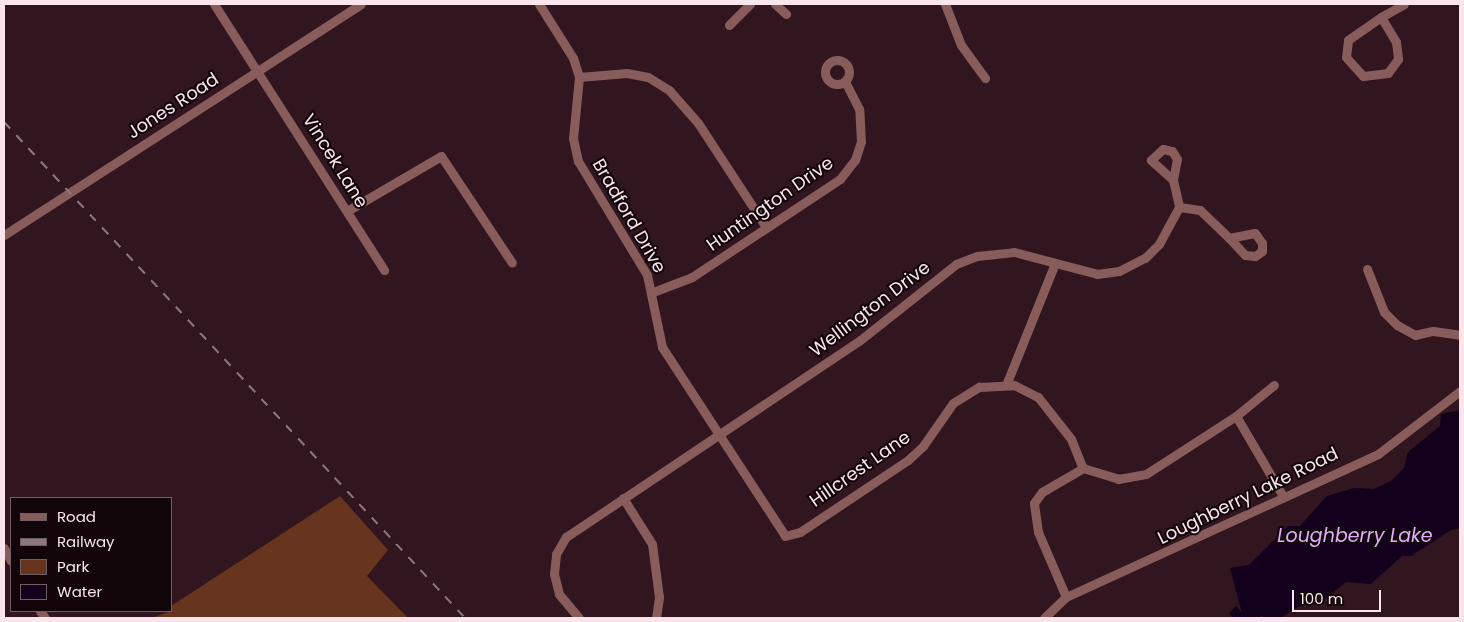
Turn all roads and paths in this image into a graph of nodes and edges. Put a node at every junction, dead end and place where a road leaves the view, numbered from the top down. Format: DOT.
graph roads {
  1 [pos="214,4"];
  2 [pos="361,4"];
  3 [pos="539,4"];
  4 [pos="750,4"];
  5 [pos="776,4"];
  6 [pos="945,4"];
  7 [pos="1404,4"];
  8 [pos="786,14"];
  9 [pos="1381,17"];
  10 [pos="729,25"];
  11 [pos="257,70"];
  12 [pos="579,77"];
  13 [pos="984,78"];
  14 [pos="845,82"];
  15 [pos="1173,180"];
  16 [pos="1179,207"];
  17 [pos="347,211"];
  18 [pos="766,228"];
  19 [pos="4,235"];
  20 [pos="1229,238"];
  21 [pos="512,263"];
  22 [pos="1055,263"];
  23 [pos="1367,269"];
  24 [pos="384,270"];
  25 [pos="653,292"];
  26 [pos="1460,334"];
  27 [pos="1006,385"];
  28 [pos="1274,385"];
  29 [pos="1460,391"];
  30 [pos="1236,416"];
  31 [pos="717,436"];
  32 [pos="1083,468"];
  33 [pos="1283,496"];
  34 [pos="623,498"];
  35 [pos="789,537"];
  36 [pos="4,548"];
  37 [pos="10,559"];
  38 [pos="1066,598"];
  39 [pos="579,618"];
  40 [pos="656,618"];
  41 [pos="1044,618"];
  1 -- 11 [label="street, Vincek Lane"];
  2 -- 11 [label="street, Jones Road"];
  3 -- 12 [label="street, Bradford Drive"];
  4 -- 10 [label="street"];
  5 -- 8 [label="street"];
  6 -- 13 [label="street"];
  7 -- 9 [label="street"];
  9 -- 9 [label="street"];
  11 -- 17 [label="street, Vincek Lane"];
  11 -- 19 [label="street, Jones Road"];
  12 -- 18 [label="street"];
  12 -- 25 [label="street, Bradford Drive"];
  14 -- 18 [label="street, Huntington Drive"];
  15 -- 16 [label="street"];
  16 -- 20 [label="street"];
  16 -- 22 [label="street, Wellington Drive"];
  17 -- 21 [label="street"];
  17 -- 24 [label="street, Vincek Lane"];
  18 -- 25 [label="street, Huntington Drive"];
  22 -- 27 [label="street"];
  22 -- 31 [label="street, Wellington Drive"];
  23 -- 26 [label="street"];
  25 -- 31 [label="street, Bradford Drive"];
  27 -- 32 [label="street, Hillcrest Lane"];
  27 -- 35 [label="street, Hillcrest Lane"];
  28 -- 30 [label="street"];
  29 -- 33 [label="street, Loughberry Lake Road"];
  30 -- 32 [label="street"];
  30 -- 33 [label="street"];
  31 -- 34 [label="street, Wellington Drive"];
  31 -- 35 [label="street, Bradford Drive"];
  32 -- 38 [label="street"];
  33 -- 38 [label="street, Loughberry Lake Road"];
  34 -- 39 [label="street, Wellington Drive"];
  34 -- 40 [label="street"];
  36 -- 37 [label="street"];
  38 -- 41 [label="street, Loughberry Lake Road"];
}
